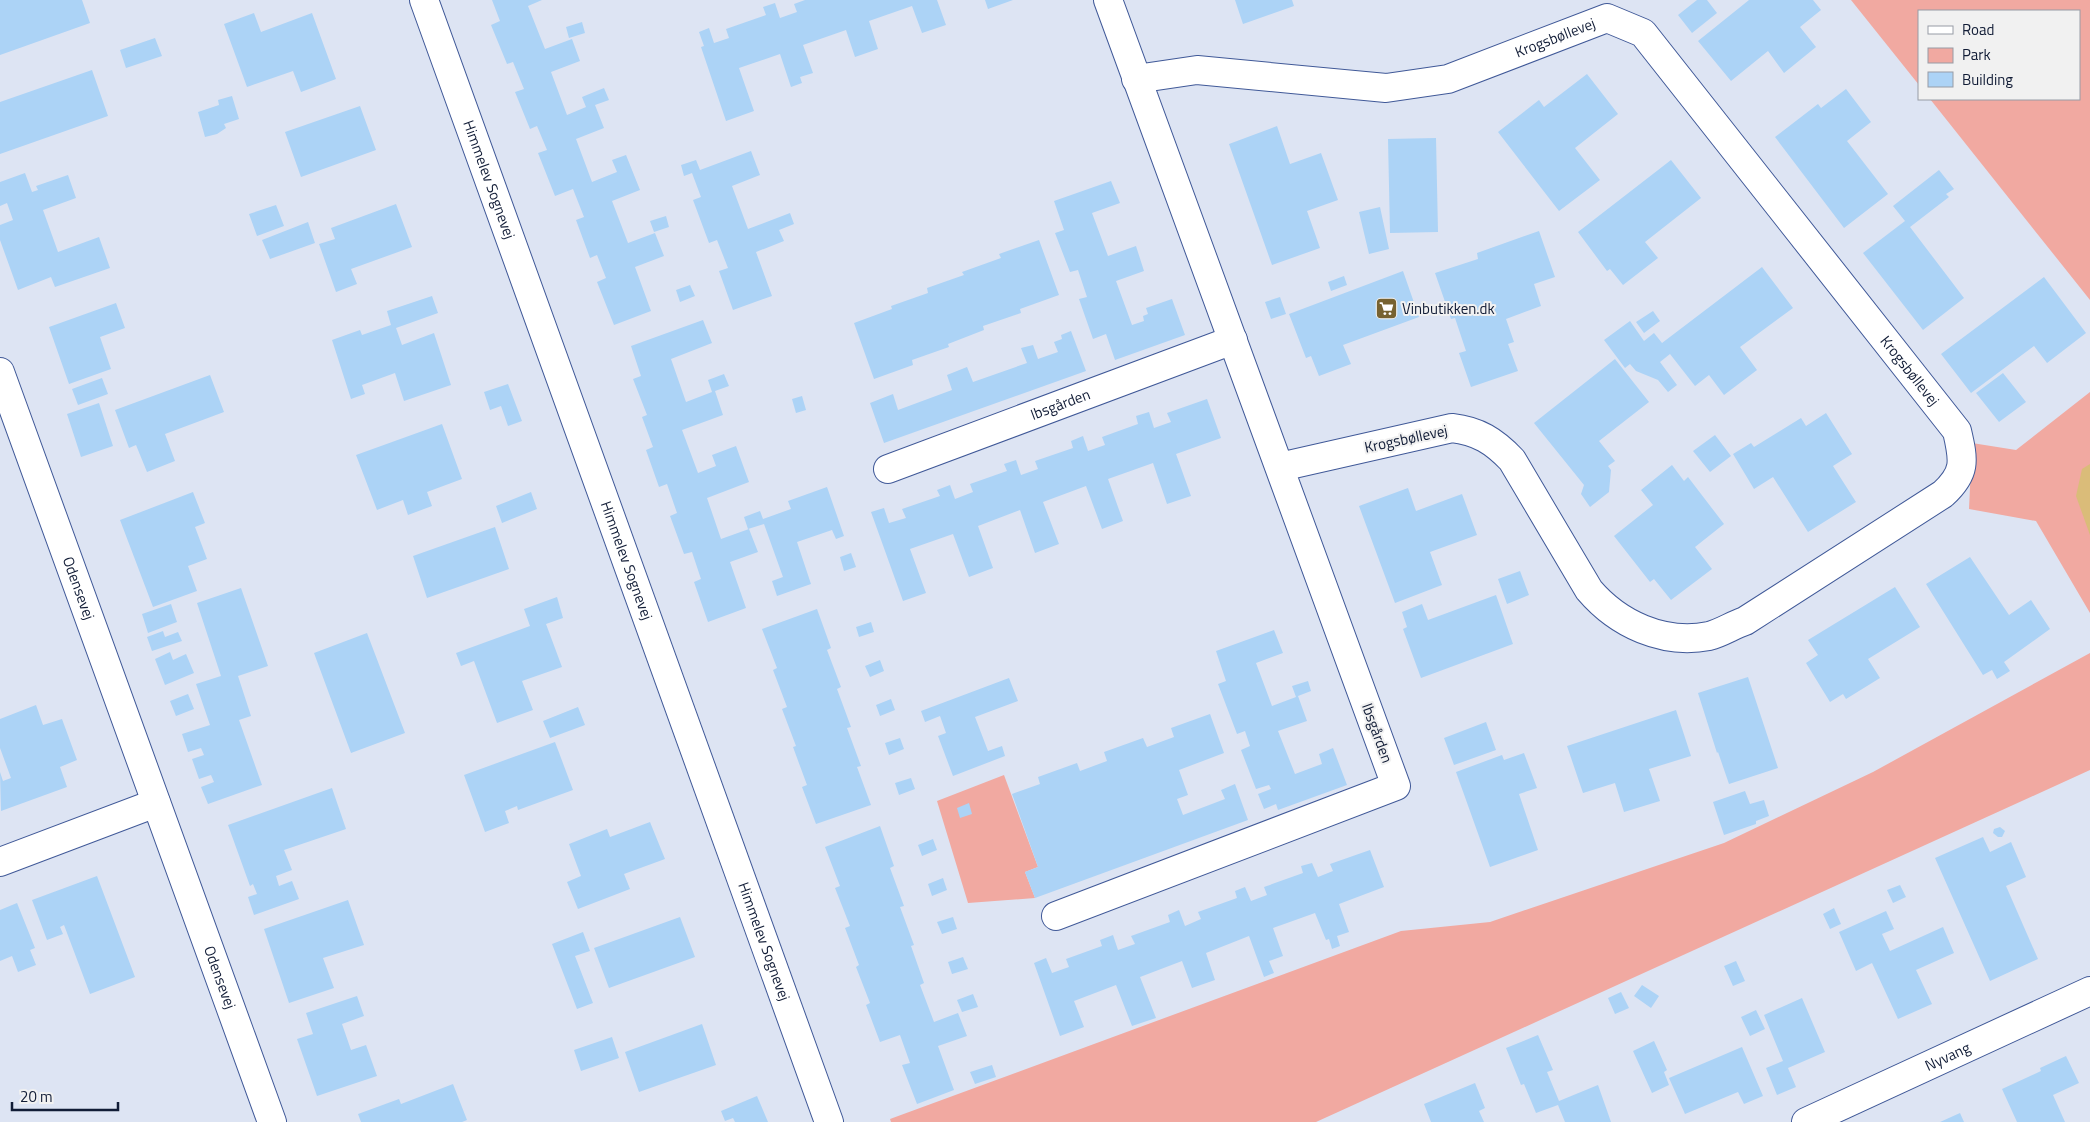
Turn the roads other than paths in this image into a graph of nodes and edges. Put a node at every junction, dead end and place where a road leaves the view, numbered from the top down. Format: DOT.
graph roads {
  1 [pos="424,0"];
  2 [pos="1108,0"];
  3 [pos="1136,79"];
  4 [pos="1233,340"];
  5 [pos="0,372"];
  6 [pos="1280,467"];
  7 [pos="888,469"];
  8 [pos="156,803"];
  9 [pos="0,862"];
  10 [pos="1056,916"];
  11 [pos="2090,991"];
  12 [pos="272,1122"];
  13 [pos="829,1122"];
  14 [pos="1806,1122"];
  1 -- 13 [label="street, Himmelev Sognevej"];
  2 -- 3 [label="street, Ibsgården"];
  3 -- 4 [label="street, Ibsgården"];
  3 -- 6 [label="street, Krogsbøllevej"];
  4 -- 6 [label="street, Ibsgården"];
  4 -- 7 [label="street, Ibsgården"];
  5 -- 8 [label="street, Odensevej"];
  6 -- 10 [label="street, Ibsgården"];
  8 -- 9 [label="street"];
  8 -- 12 [label="street, Odensevej"];
  11 -- 14 [label="street, Nyvang"];
}
